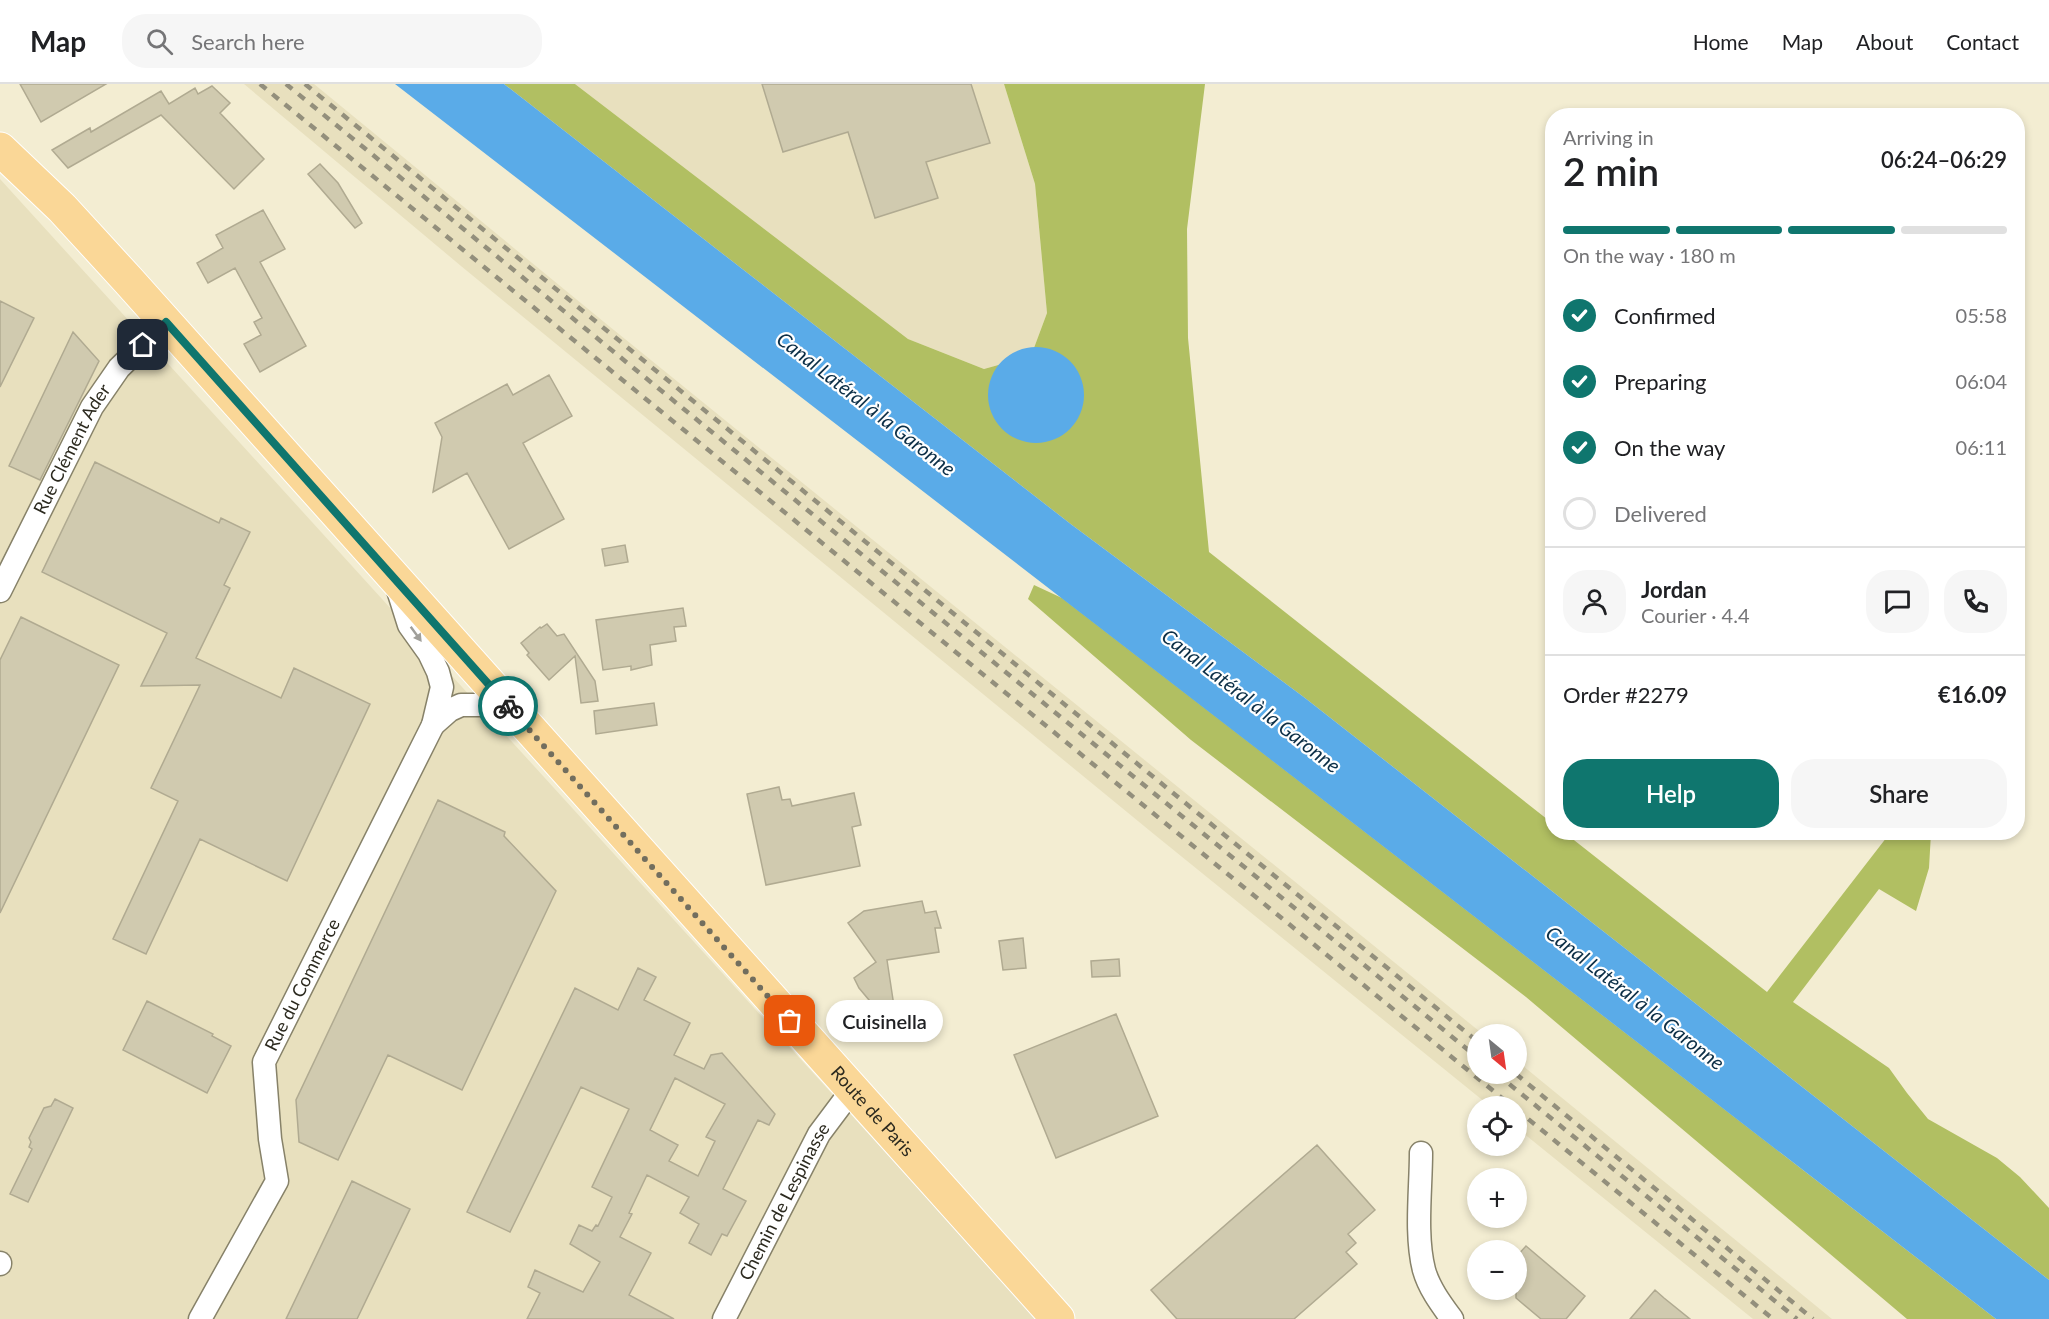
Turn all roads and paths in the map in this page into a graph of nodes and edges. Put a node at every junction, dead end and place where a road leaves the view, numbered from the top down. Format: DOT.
graph roads {
  1 [pos="0,130"];
  2 [pos="6,162"];
  3 [pos="62,208"];
  4 [pos="166,322"];
  5 [pos="395,579"];
  6 [pos="0,591"];
  7 [pos="495,692"];
  8 [pos="433,725"];
  9 [pos="852,1090"];
  10 [pos="1421,1153"];
  11 [pos="200,1319"];
  12 [pos="724,1319"];
  13 [pos="1058,1319"];
  14 [pos="1452,1319"];
  1 -- 3 [label="main road, Route de Paris"];
  2 -- 3 [label="main road, Route de Paris"];
  3 -- 4 [label="main road, Route de Paris"];
  4 -- 5 [label="main road, Route de Paris"];
  4 -- 6 [label="street, Rue Clément Ader"];
  5 -- 7 [label="main road, Route de Paris"];
  5 -- 8 [label="street, Rue du Commerce, one-way"];
  7 -- 8 [label="street, Rue du Commerce"];
  7 -- 9 [label="main road, Route de Paris"];
  8 -- 11 [label="street, Rue du Commerce"];
  9 -- 12 [label="street, Chemin de Lespinasse"];
  9 -- 13 [label="main road, Route de Paris"];
  10 -- 14 [label="street"];
}
